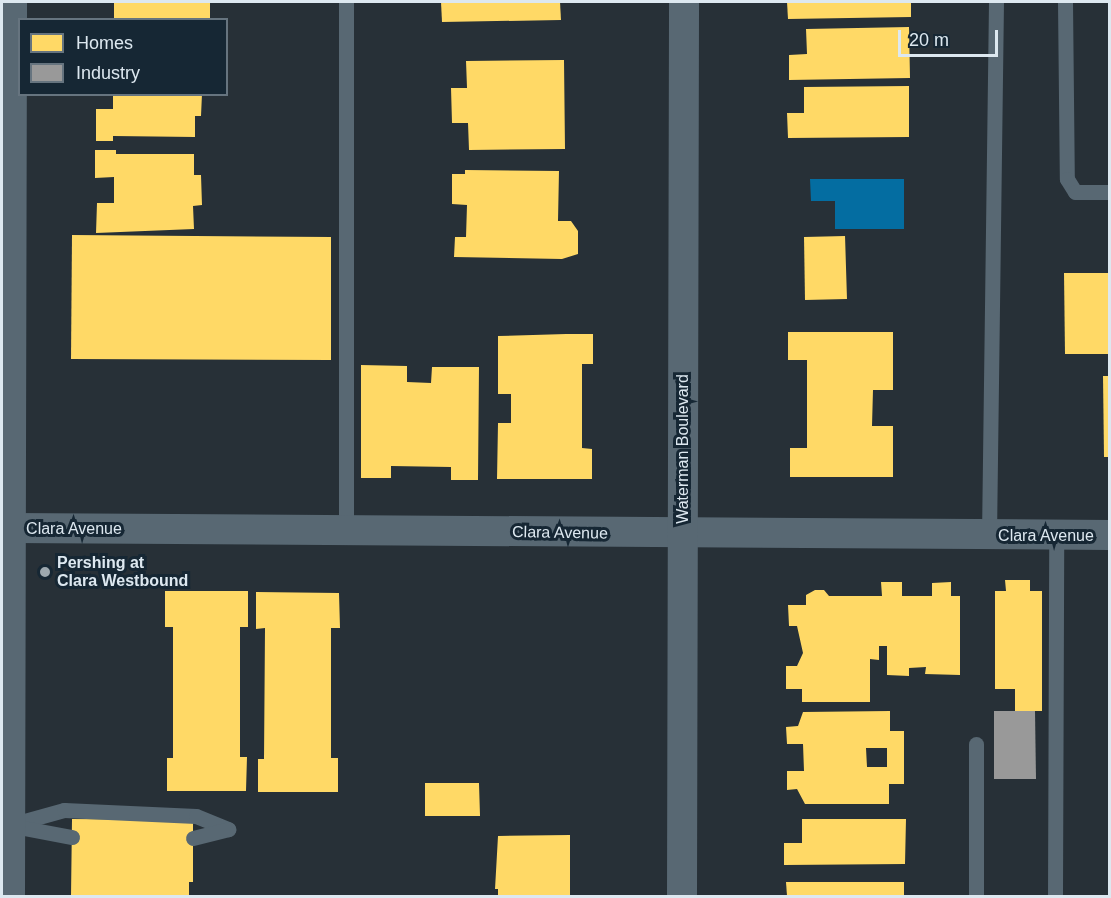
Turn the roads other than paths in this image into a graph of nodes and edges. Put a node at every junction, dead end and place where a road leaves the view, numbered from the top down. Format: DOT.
graph roads {
  1 [pos="12,2"];
  2 [pos="346,2"];
  3 [pos="684,2"];
  4 [pos="996,2"];
  5 [pos="1065,2"];
  6 [pos="7,183"];
  7 [pos="1110,192"];
  8 [pos="6,310"];
  9 [pos="11,528"];
  10 [pos="346,532"];
  11 [pos="682,535"];
  12 [pos="1110,535"];
  13 [pos="989,536"];
  14 [pos="1056,536"];
  15 [pos="976,744"];
  16 [pos="6,747"];
  17 [pos="10,825"];
  18 [pos="72,837"];
  19 [pos="193,838"];
  20 [pos="10,897"];
  21 [pos="682,897"];
  22 [pos="976,897"];
  23 [pos="1055,897"];
  1 -- 6 [label="street"];
  2 -- 10 [label="lane"];
  3 -- 11 [label="street, Waterman Boulevard"];
  4 -- 13 [label="lane"];
  5 -- 7 [label="lane"];
  6 -- 8 [label="street"];
  8 -- 9 [label="street"];
  9 -- 10 [label="street, Clara Avenue"];
  9 -- 16 [label="street"];
  10 -- 11 [label="street, Clara Avenue"];
  11 -- 13 [label="street, Clara Avenue"];
  11 -- 21 [label="street, Waterman Boulevard"];
  12 -- 14 [label="street, Clara Avenue"];
  13 -- 14 [label="street, Clara Avenue"];
  14 -- 23 [label="lane"];
  15 -- 22 [label="lane"];
  16 -- 17 [label="street"];
  17 -- 18 [label="lane"];
  17 -- 19 [label="lane"];
  17 -- 20 [label="street"];
}
